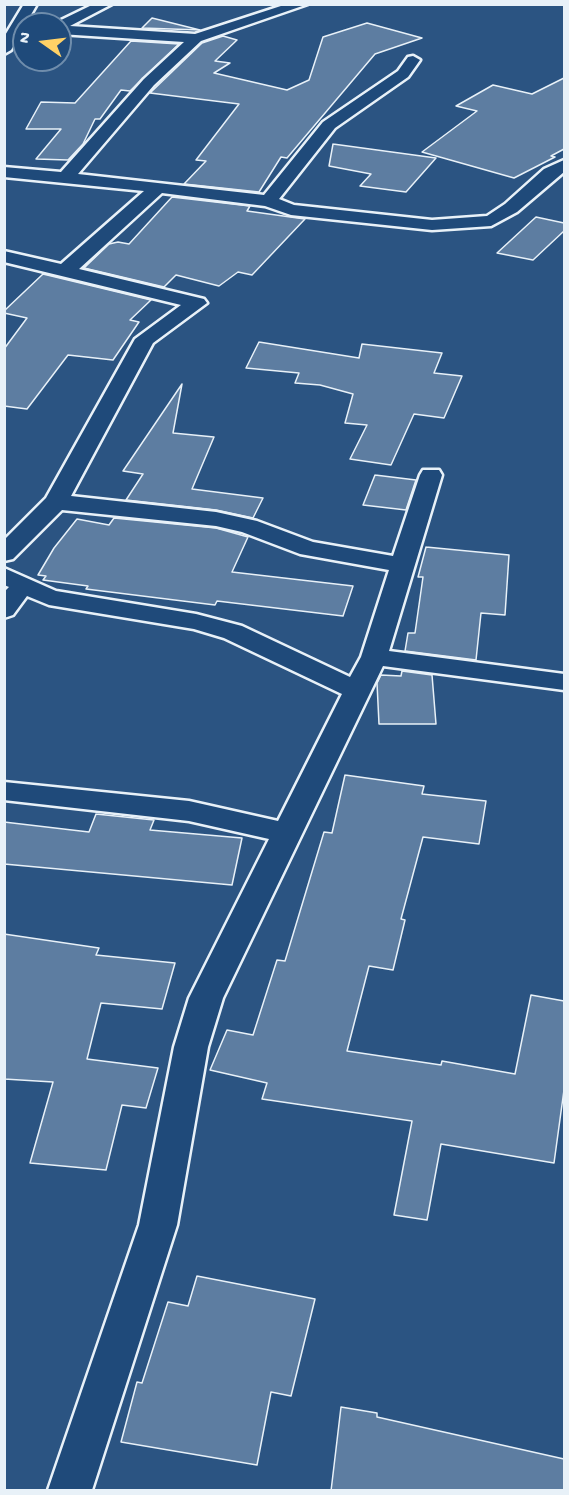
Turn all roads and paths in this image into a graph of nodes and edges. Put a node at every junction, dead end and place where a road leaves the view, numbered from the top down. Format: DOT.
graph roads {
  1 [pos="106,4"];
  2 [pos="302,4"];
  3 [pos="72,22"];
  4 [pos="72,29"];
  5 [pos="196,38"];
  6 [pos="413,60"];
  7 [pos="560,171"];
  8 [pos="4,172"];
  9 [pos="65,178"];
  10 [pos="158,187"];
  11 [pos="268,201"];
  12 [pos="4,256"];
  13 [pos="65,271"];
  14 [pos="430,475"];
  15 [pos="56,502"];
  16 [pos="4,554"];
  17 [pos="403,566"];
  18 [pos="14,580"];
  19 [pos="4,610"];
  20 [pos="374,657"];
  21 [pos="564,682"];
  22 [pos="357,691"];
  23 [pos="4,791"];
  24 [pos="288,833"];
  25 [pos="70,1491"];
  1 -- 3 [label="street"];
  2 -- 5 [label="street"];
  4 -- 5 [label="street"];
  5 -- 9 [label="street"];
  6 -- 11 [label="street"];
  7 -- 11 [label="street"];
  8 -- 9 [label="street"];
  9 -- 10 [label="street"];
  10 -- 11 [label="street"];
  10 -- 13 [label="street"];
  12 -- 13 [label="street"];
  13 -- 15 [label="street"];
  14 -- 17 [label="street"];
  15 -- 16 [label="street"];
  15 -- 17 [label="street"];
  17 -- 20 [label="street"];
  18 -- 19 [label="street"];
  18 -- 22 [label="street"];
  20 -- 21 [label="street"];
  20 -- 22 [label="street"];
  22 -- 24 [label="street"];
  23 -- 24 [label="street"];
  24 -- 25 [label="street"];
}
